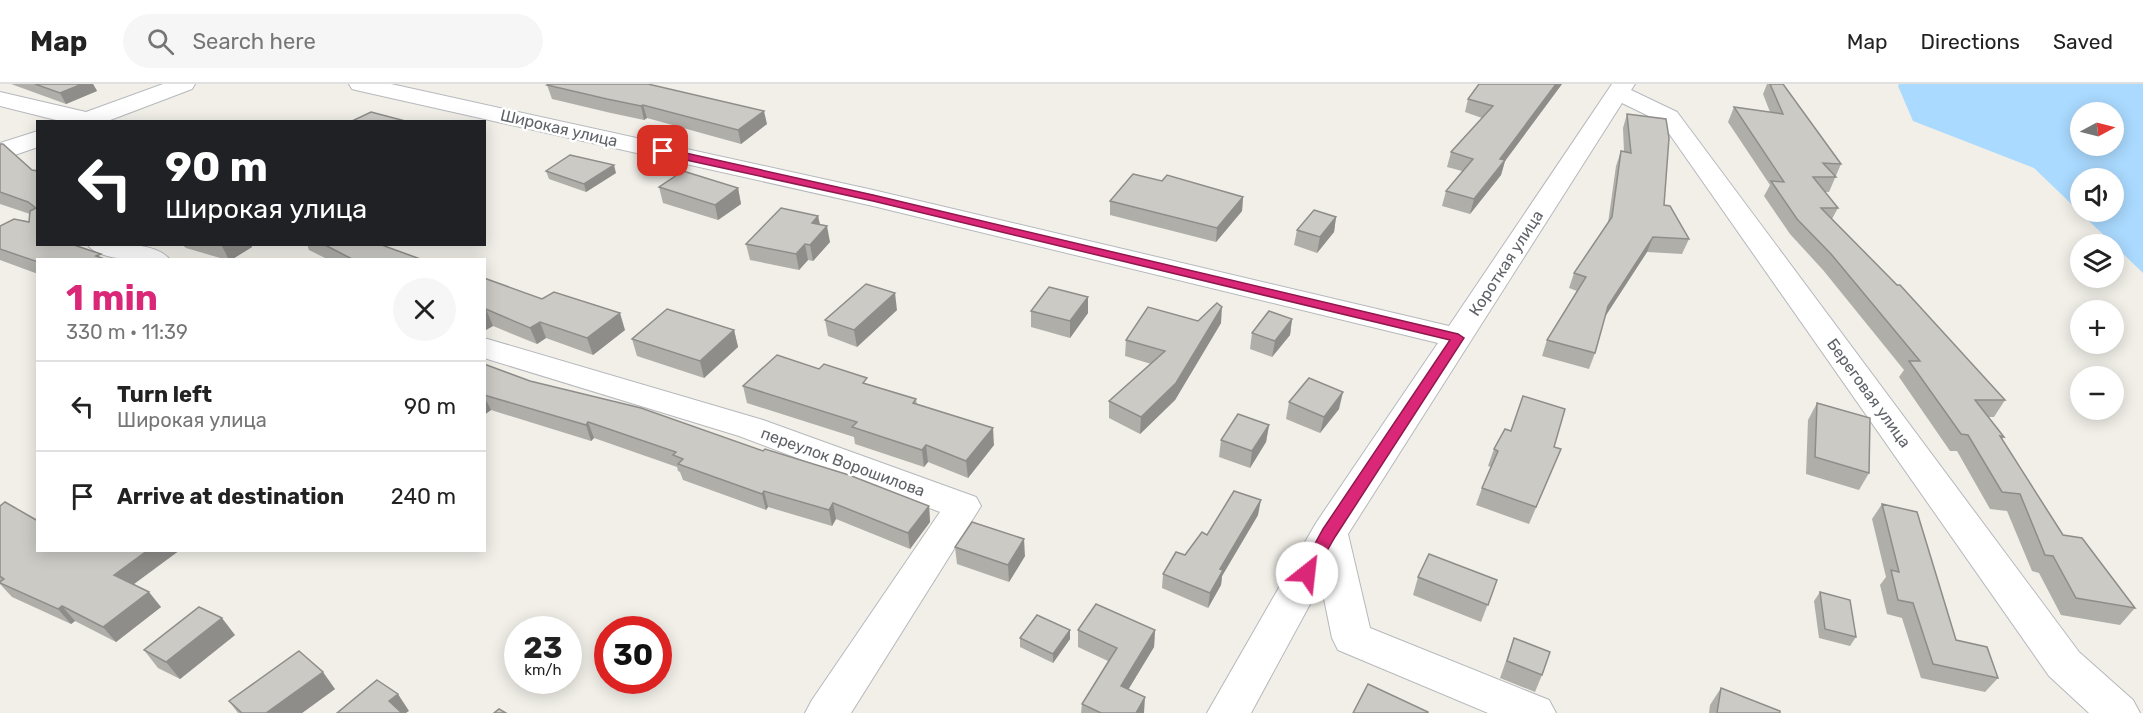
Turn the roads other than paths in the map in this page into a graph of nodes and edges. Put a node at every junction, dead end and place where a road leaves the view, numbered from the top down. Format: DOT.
graph roads {
  1 [pos="184,84"];
  2 [pos="360,84"];
  3 [pos="1621,88"];
  4 [pos="0,99"];
  5 [pos="80,120"];
  6 [pos="87,120"];
  7 [pos="36,139"];
  8 [pos="0,152"];
  9 [pos="108,246"];
  10 [pos="149,258"];
  11 [pos="1458,338"];
  12 [pos="486,349"];
  13 [pos="1329,533"];
  14 [pos="827,713"];
  15 [pos="1229,713"];
  16 [pos="1534,713"];
  17 [pos="2118,713"];
  1 -- 6 [label="street"];
  2 -- 11 [label="street, Широкая улица"];
  3 -- 11 [label="street, Короткая улица"];
  3 -- 17 [label="street, Береговая улица"];
  4 -- 5 [label="street"];
  7 -- 8 [label="street"];
  9 -- 10 [label="street"];
  11 -- 13 [label="street, Короткая улица"];
  12 -- 14 [label="street, переулок Ворошилова"];
  13 -- 15 [label="street, Короткая улица"];
  13 -- 16 [label="street"];
}
